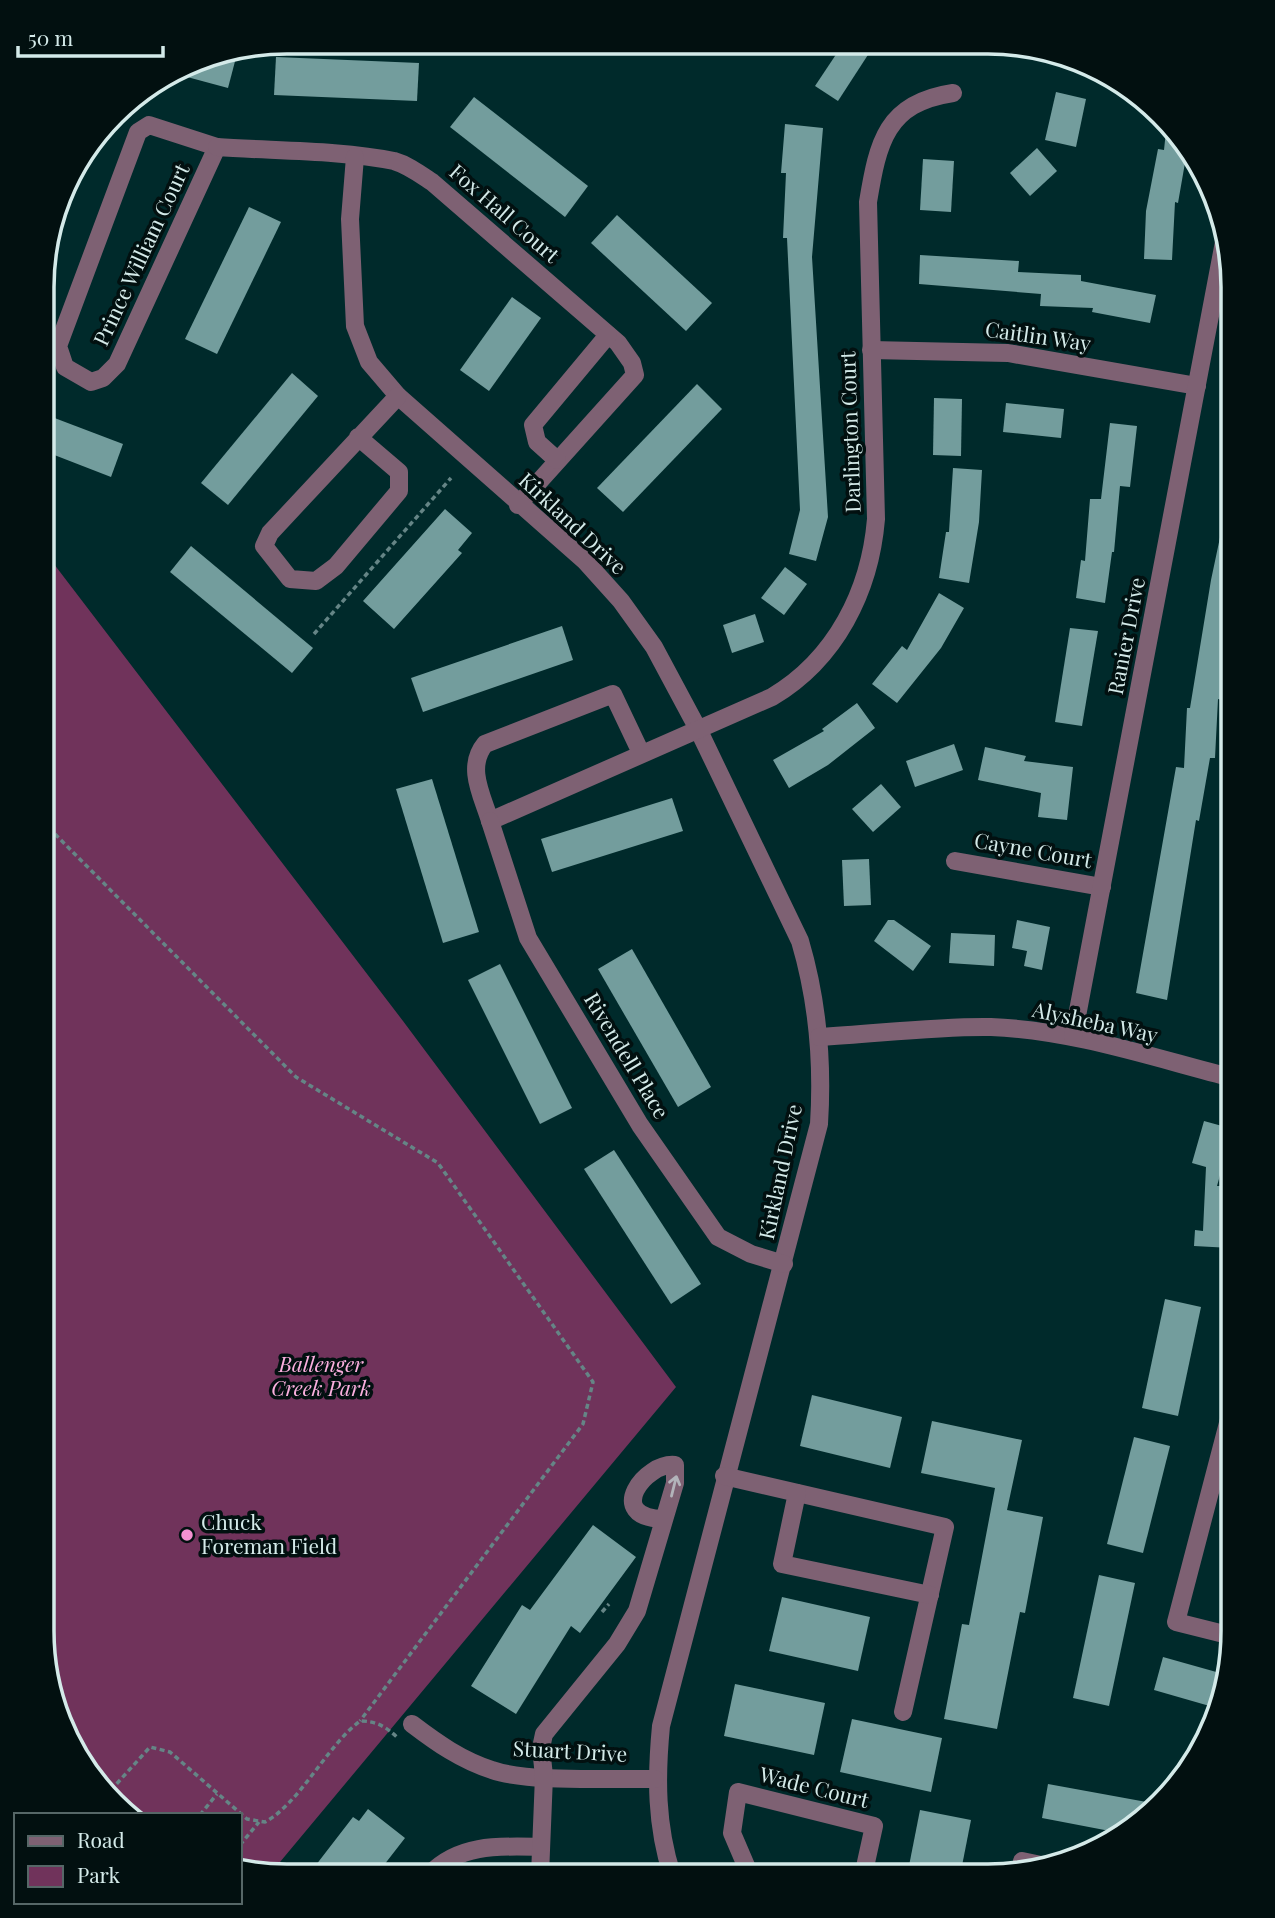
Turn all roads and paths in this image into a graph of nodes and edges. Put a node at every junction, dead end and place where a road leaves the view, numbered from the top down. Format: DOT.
graph roads {
  1 [pos="953,93"];
  2 [pos="217,148"];
  3 [pos="355,157"];
  4 [pos="1220,266"];
  5 [pos="608,335"];
  6 [pos="871,350"];
  7 [pos="1197,386"];
  8 [pos="398,396"];
  9 [pos="358,437"];
  10 [pos="557,460"];
  11 [pos="451,478"];
  12 [pos="518,505"];
  13 [pos="314,634"];
  14 [pos="699,731"];
  15 [pos="641,753"];
  16 [pos="490,821"];
  17 [pos="54,833"];
  18 [pos="955,861"];
  19 [pos="1102,887"];
  20 [pos="819,1037"];
  21 [pos="1073,1037"];
  22 [pos="1220,1075"];
  23 [pos="784,1264"];
  24 [pos="1220,1453"];
  25 [pos="724,1476"];
  26 [pos="797,1493"];
  27 [pos="663,1520"];
  28 [pos="930,1595"];
  29 [pos="609,1604"];
  30 [pos="602,1612"];
  31 [pos="1220,1633"];
  32 [pos="903,1712"];
  33 [pos="360,1721"];
  34 [pos="412,1724"];
  35 [pos="544,1776"];
  36 [pos="656,1779"];
  37 [pos="115,1786"];
  38 [pos="217,1794"];
  39 [pos="202,1813"];
  40 [pos="240,1813"];
  41 [pos="242,1815"];
  42 [pos="260,1821"];
  43 [pos="242,1842"];
  44 [pos="541,1847"];
  45 [pos="444,1864"];
  46 [pos="540,1864"];
  47 [pos="669,1864"];
  48 [pos="745,1864"];
  49 [pos="866,1864"];
  1 -- 6 [label="street, Darlington Court"];
  2 -- 2 [label="street, Prince William Court"];
  2 -- 3 [label="street, Prince William Court"];
  3 -- 5 [label="street, Fox Hall Court"];
  3 -- 8 [label="street"];
  4 -- 7 [label="street, Ranier Drive"];
  5 -- 10 [label="street"];
  5 -- 10 [label="street, Fox Hall Court"];
  6 -- 7 [label="street, Caitlin Way"];
  6 -- 14 [label="street, Darlington Court"];
  7 -- 19 [label="street, Ranier Drive"];
  8 -- 9 [label="street"];
  8 -- 12 [label="street, Kirkland Drive"];
  9 -- 9 [label="street"];
  10 -- 12 [label="street, Fox Hall Court"];
  11 -- 13 [label="path"];
  12 -- 14 [label="street, Kirkland Drive"];
  14 -- 15 [label="street"];
  14 -- 20 [label="street, Kirkland Drive"];
  15 -- 16 [label="street"];
  15 -- 16 [label="street, Rivendell Place"];
  16 -- 23 [label="street, Rivendell Place"];
  17 -- 33 [label="path"];
  18 -- 19 [label="street, Cayne Court"];
  19 -- 21 [label="street, Ranier Drive"];
  20 -- 21 [label="street, Alysheba Way"];
  20 -- 23 [label="street, Kirkland Drive"];
  21 -- 22 [label="street, Alysheba Way"];
  23 -- 25 [label="street, Kirkland Drive"];
  24 -- 31 [label="street"];
  25 -- 26 [label="street"];
  25 -- 36 [label="street, Kirkland Drive"];
  26 -- 28 [label="street"];
  26 -- 28 [label="street"];
  27 -- 35 [label="street"];
  28 -- 32 [label="street"];
  29 -- 30 [label="path"];
  33 -- 34 [label="path"];
  33 -- 42 [label="path"];
  34 -- 35 [label="street, Stuart Drive"];
  35 -- 36 [label="street, Stuart Drive"];
  35 -- 44 [label="street"];
  36 -- 47 [label="street, Kirkland Drive"];
  37 -- 38 [label="path"];
  38 -- 39 [label="path"];
  38 -- 40 [label="path"];
  41 -- 42 [label="path"];
  42 -- 43 [label="path"];
  44 -- 45 [label="street"];
  44 -- 46 [label="street"];
  48 -- 49 [label="street, Wade Court"];
}
